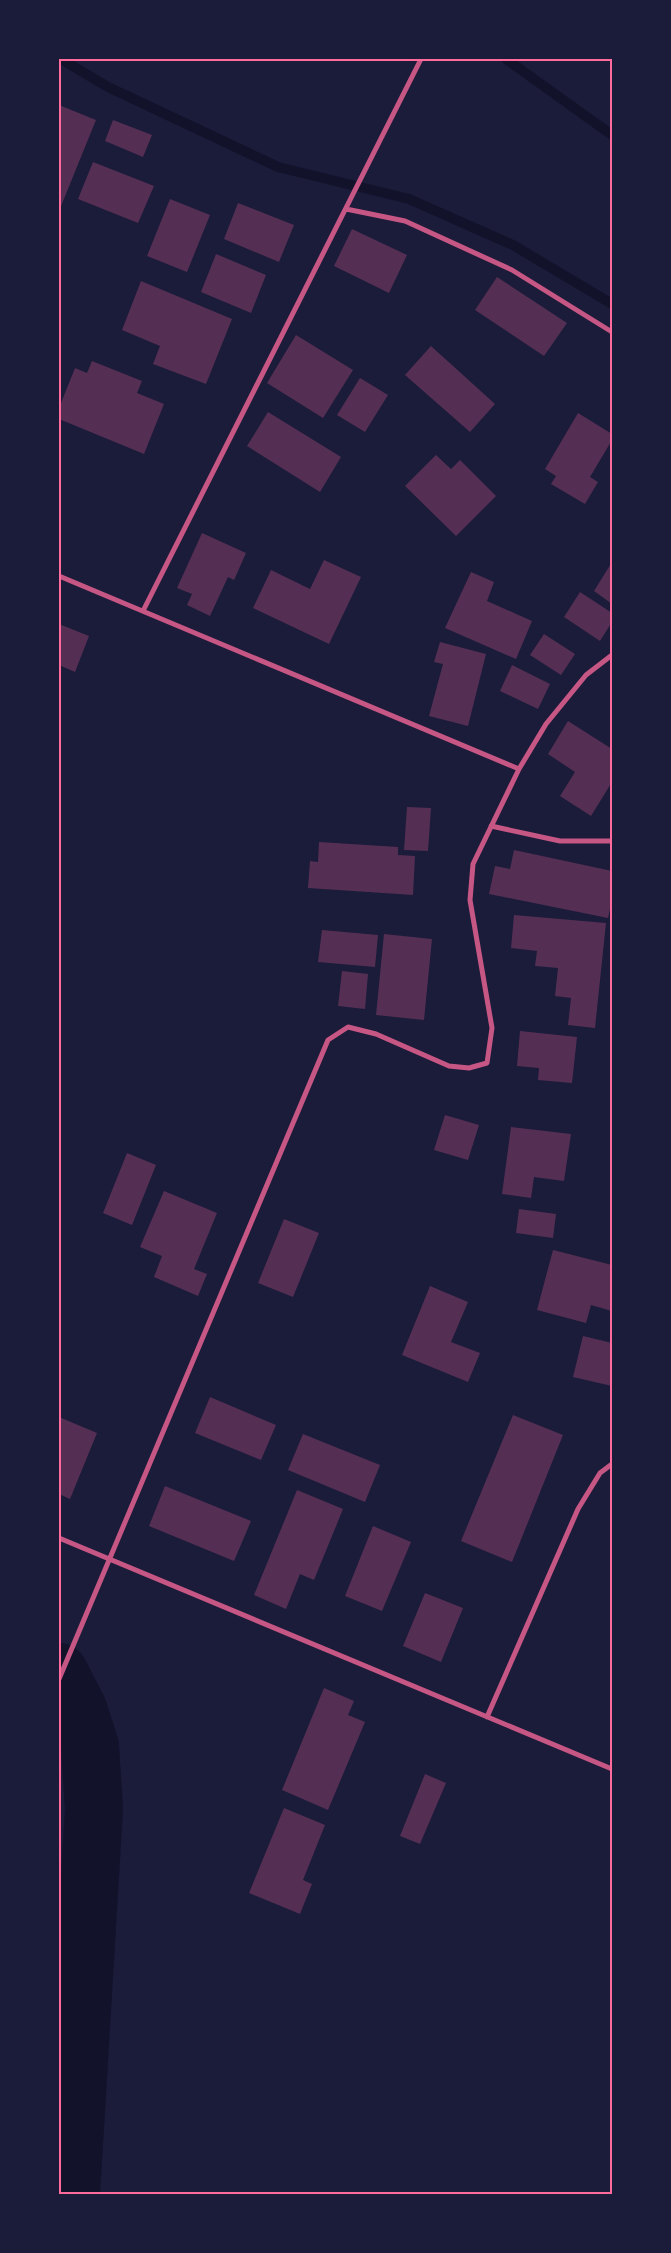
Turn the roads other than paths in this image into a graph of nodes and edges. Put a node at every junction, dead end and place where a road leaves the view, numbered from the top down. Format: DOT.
graph roads {
  1 [pos="421,59"];
  2 [pos="346,209"];
  3 [pos="612,332"];
  4 [pos="59,576"];
  5 [pos="143,611"];
  6 [pos="612,654"];
  7 [pos="519,769"];
  8 [pos="491,826"];
  9 [pos="612,841"];
  10 [pos="612,1464"];
  11 [pos="59,1538"];
  12 [pos="109,1558"];
  13 [pos="59,1679"];
  14 [pos="487,1717"];
  15 [pos="612,1769"];
  1 -- 2 [label="street"];
  2 -- 3 [label="street"];
  2 -- 5 [label="street"];
  4 -- 5 [label="street"];
  5 -- 7 [label="street"];
  6 -- 7 [label="street"];
  7 -- 8 [label="street"];
  8 -- 9 [label="street"];
  8 -- 12 [label="street"];
  10 -- 14 [label="street"];
  11 -- 12 [label="street"];
  12 -- 13 [label="street"];
  12 -- 14 [label="street"];
  14 -- 15 [label="street"];
}
